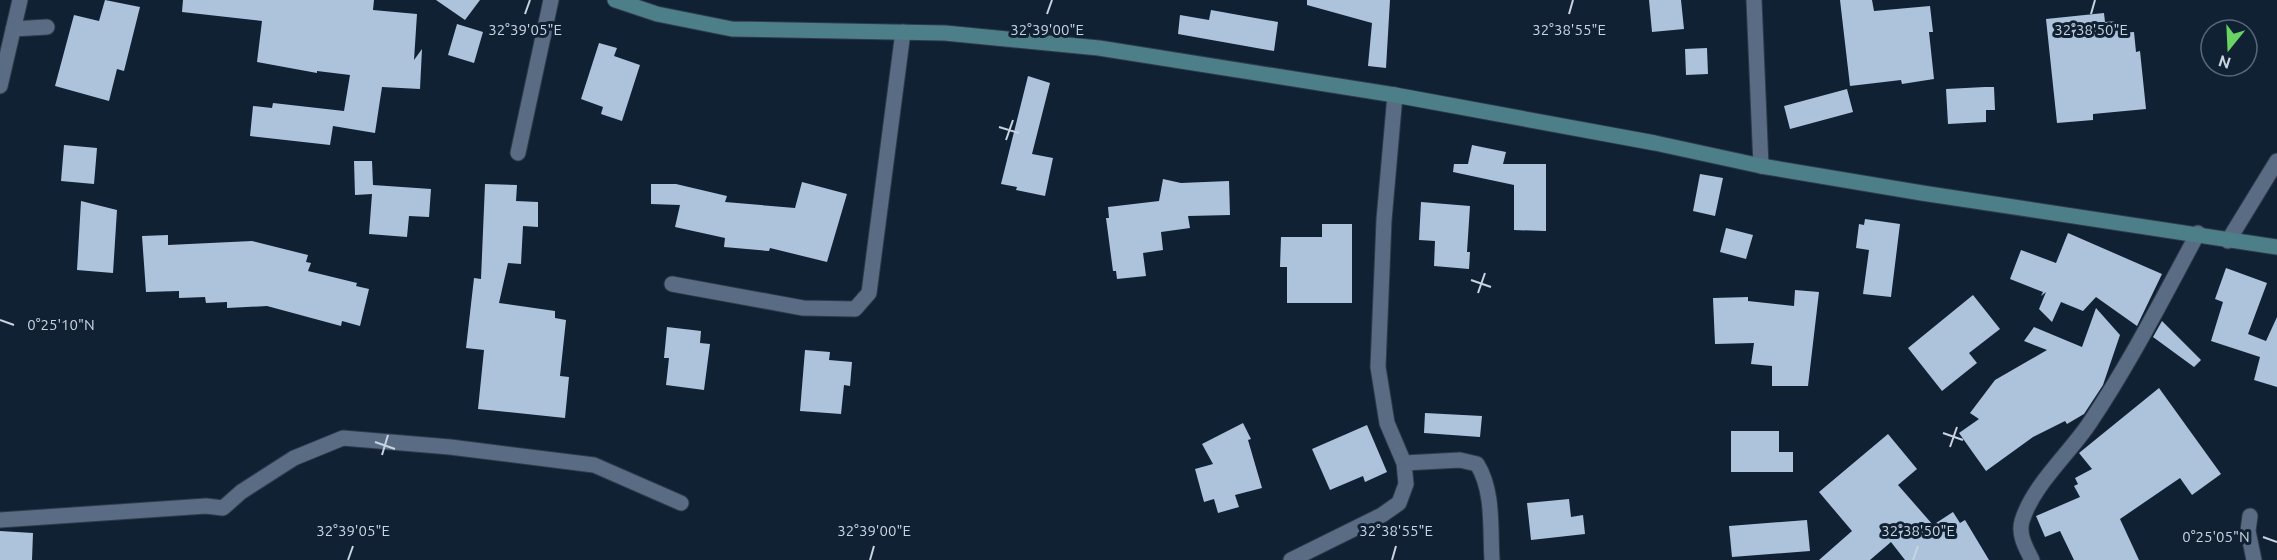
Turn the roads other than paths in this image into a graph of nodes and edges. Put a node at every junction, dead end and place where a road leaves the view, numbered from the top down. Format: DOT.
graph roads {
  1 [pos="20,0"];
  2 [pos="551,0"];
  3 [pos="615,0"];
  4 [pos="1754,0"];
  5 [pos="47,27"];
  6 [pos="13,29"];
  7 [pos="903,32"];
  8 [pos="0,86"];
  9 [pos="1395,95"];
  10 [pos="519,153"];
  11 [pos="2277,161"];
  12 [pos="1761,166"];
  13 [pos="2198,233"];
  14 [pos="2228,241"];
  15 [pos="2277,247"];
  16 [pos="672,284"];
  17 [pos="1404,462"];
  18 [pos="681,503"];
  19 [pos="2250,516"];
  20 [pos="0,520"];
  21 [pos="1291,560"];
  22 [pos="1492,560"];
  23 [pos="2032,560"];
  24 [pos="2254,560"];
  1 -- 6 [label="street"];
  2 -- 10 [label="street"];
  3 -- 7 [label="street"];
  4 -- 12 [label="street"];
  5 -- 6 [label="street"];
  6 -- 8 [label="street"];
  7 -- 9 [label="street"];
  7 -- 16 [label="street"];
  9 -- 12 [label="street"];
  9 -- 17 [label="street"];
  11 -- 14 [label="street"];
  12 -- 13 [label="street"];
  13 -- 14 [label="street"];
  13 -- 23 [label="street"];
  14 -- 15 [label="street"];
  17 -- 21 [label="street"];
  17 -- 22 [label="street"];
  18 -- 20 [label="street"];
  19 -- 24 [label="street"];
}
